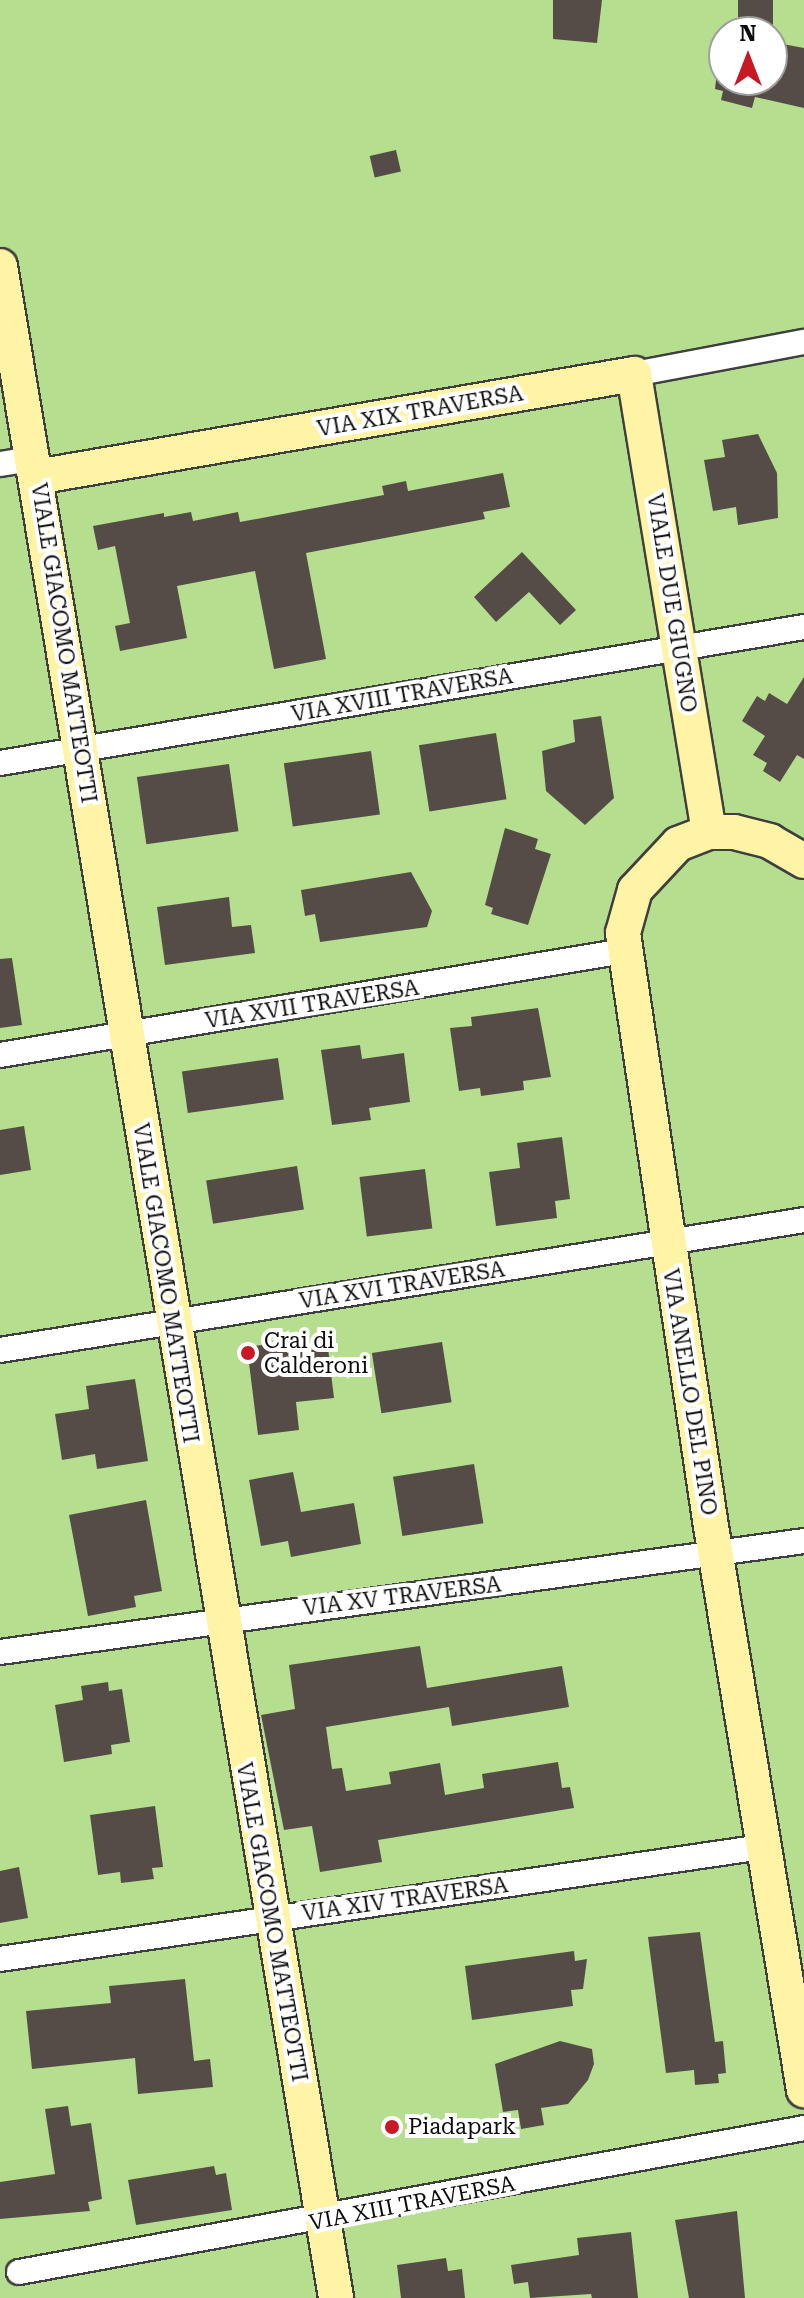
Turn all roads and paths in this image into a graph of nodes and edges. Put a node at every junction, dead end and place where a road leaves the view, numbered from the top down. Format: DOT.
graph roads {
  1 [pos="0,266"];
  2 [pos="804,342"];
  3 [pos="634,374"];
  4 [pos="23,467"];
  5 [pos="804,627"];
  6 [pos="680,648"];
  7 [pos="83,748"];
  8 [pos="0,763"];
  9 [pos="709,832"];
  10 [pos="804,861"];
  11 [pos="624,951"];
  12 [pos="124,1035"];
  13 [pos="0,1055"];
  14 [pos="804,1220"];
  15 [pos="668,1243"];
  16 [pos="173,1322"];
  17 [pos="0,1350"];
  18 [pos="804,1541"];
  19 [pos="716,1555"];
  20 [pos="221,1619"];
  21 [pos="0,1652"];
  22 [pos="762,1847"];
  23 [pos="272,1919"];
  24 [pos="0,1959"];
  25 [pos="804,2090"];
  26 [pos="804,2128"];
  27 [pos="323,2220"];
  28 [pos="19,2272"];
  29 [pos="336,2298"];
  1 -- 4 [label="street, VIALE GIACOMO MATTEOTTI"];
  2 -- 3 [label="street, VIA XIX TRAVERSA"];
  3 -- 4 [label="street, VIA XIX TRAVERSA"];
  3 -- 6 [label="street, VIALE DUE GIUGNO"];
  4 -- 7 [label="street, VIALE GIACOMO MATTEOTTI"];
  5 -- 6 [label="street, VIA XVIII TRAVERSA"];
  6 -- 7 [label="street, VIA XVIII TRAVERSA"];
  6 -- 9 [label="street, VIALE DUE GIUGNO"];
  7 -- 8 [label="street, VIA XVIII TRAVERSA"];
  7 -- 12 [label="street, VIALE GIACOMO MATTEOTTI"];
  9 -- 10 [label="street"];
  9 -- 11 [label="street, VIA ANELLO DEL PINO"];
  11 -- 12 [label="street, VIA XVII TRAVERSA"];
  11 -- 15 [label="street, VIA ANELLO DEL PINO"];
  12 -- 13 [label="street, VIA XVII TRAVERSA"];
  12 -- 16 [label="street, VIALE GIACOMO MATTEOTTI"];
  14 -- 15 [label="street, VIA XVI TRAVERSA"];
  15 -- 16 [label="street, VIA XVI TRAVERSA"];
  15 -- 19 [label="street, VIA ANELLO DEL PINO"];
  16 -- 17 [label="street, VIA XVI TRAVERSA"];
  16 -- 20 [label="street, VIALE GIACOMO MATTEOTTI"];
  18 -- 19 [label="street, VIA XV TRAVERSA"];
  19 -- 20 [label="street, VIA XV TRAVERSA"];
  19 -- 22 [label="street, VIA ANELLO DEL PINO"];
  20 -- 21 [label="street, VIA XV TRAVERSA"];
  20 -- 23 [label="street, VIALE GIACOMO MATTEOTTI"];
  22 -- 23 [label="street, VIA XIV TRAVERSA"];
  22 -- 25 [label="street, VIA ANELLO DEL PINO"];
  23 -- 24 [label="street, VIA XIV TRAVERSA"];
  23 -- 27 [label="street, VIALE GIACOMO MATTEOTTI"];
  26 -- 27 [label="street, VIA XIII TRAVERSA"];
  27 -- 28 [label="street, VIA XIII TRAVERSA"];
  27 -- 29 [label="street, VIALE GIACOMO MATTEOTTI"];
}
